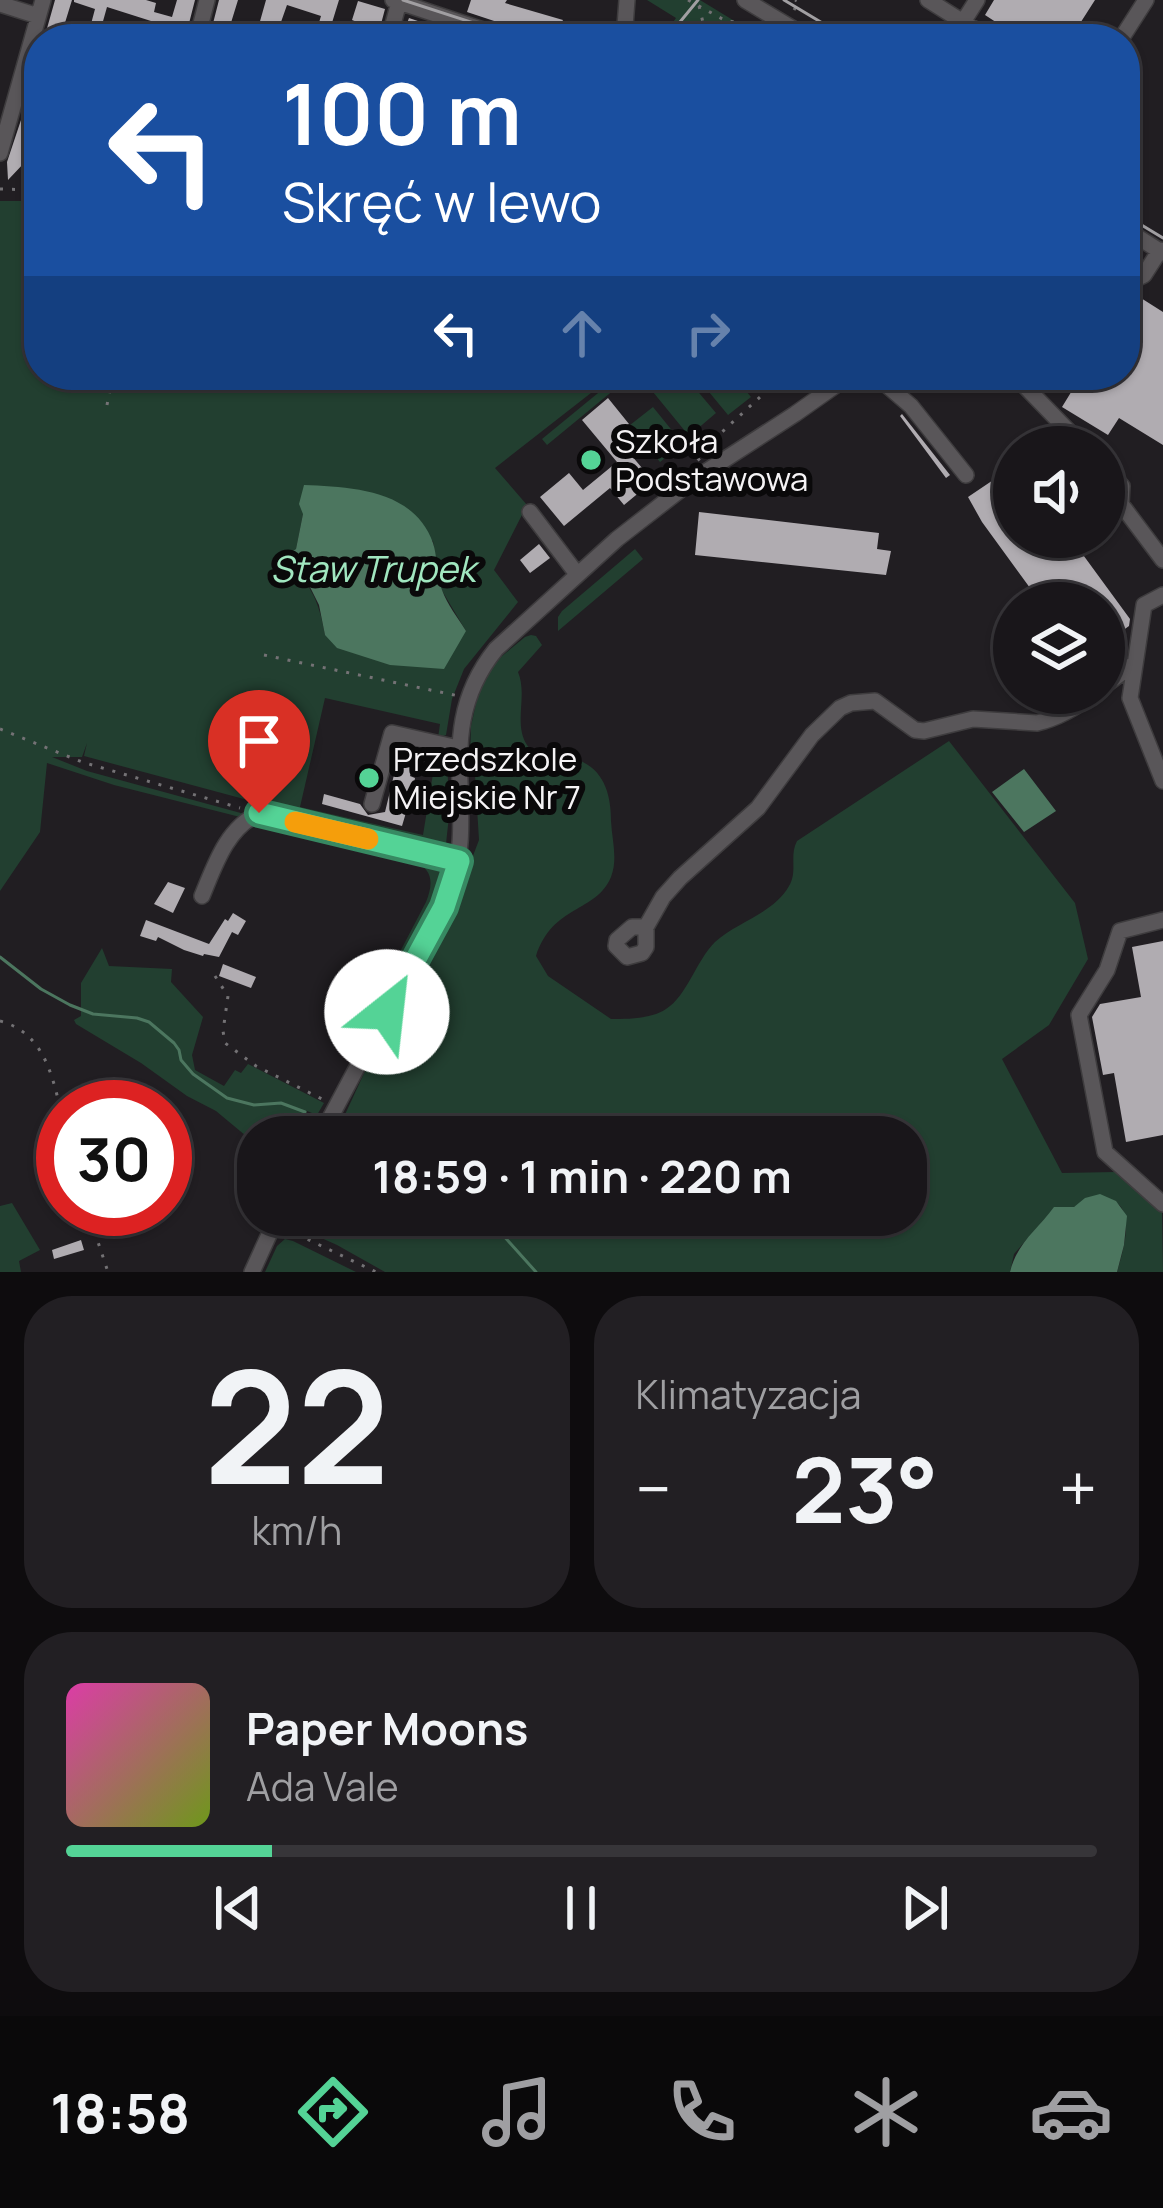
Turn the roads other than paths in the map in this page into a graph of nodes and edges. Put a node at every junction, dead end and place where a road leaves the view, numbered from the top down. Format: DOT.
graph roads {
  1 [pos="745,0"];
  2 [pos="928,0"];
  3 [pos="977,0"];
  4 [pos="396,1"];
  5 [pos="0,4"];
  6 [pos="40,8"];
  7 [pos="963,22"];
  8 [pos="465,24"];
  9 [pos="785,24"];
  10 [pos="966,24"];
  11 [pos="24,58"];
  12 [pos="10,102"];
  13 [pos="0,153"];
  14 [pos="1161,252"];
  15 [pos="1140,277"];
  16 [pos="829,390"];
  17 [pos="892,390"];
  18 [pos="1029,390"];
  19 [pos="1064,426"];
  20 [pos="966,475"];
  21 [pos="1125,511"];
  22 [pos="530,512"];
  23 [pos="1163,560"];
  24 [pos="578,574"];
  25 [pos="1163,595"];
  26 [pos="1135,663"];
  27 [pos="1125,670"];
  28 [pos="1063,714"];
  29 [pos="458,748"];
  30 [pos="1163,781"];
  31 [pos="372,804"];
  32 [pos="459,861"];
  33 [pos="202,896"];
  34 [pos="1163,920"];
  35 [pos="646,927"];
  36 [pos="331,1116"];
  37 [pos="1163,1204"];
  38 [pos="268,1236"];
  39 [pos="251,1272"];
  1 -- 9 [label="street"];
  2 -- 7 [label="street"];
  3 -- 7 [label="street"];
  4 -- 8 [label="street"];
  5 -- 6 [label="street"];
  7 -- 10 [label="street"];
  11 -- 12 [label="street"];
  12 -- 13 [label="street"];
  14 -- 15 [label="street"];
  16 -- 24 [label="street"];
  17 -- 20 [label="street"];
  18 -- 19 [label="street"];
  21 -- 23 [label="street"];
  22 -- 24 [label="street"];
  24 -- 29 [label="street"];
  25 -- 26 [label="street"];
  26 -- 27 [label="street"];
  26 -- 30 [label="street"];
  28 -- 35 [label="street"];
  29 -- 31 [label="street"];
  29 -- 32 [label="street"];
  32 -- 33 [label="street"];
  32 -- 36 [label="street"];
  34 -- 37 [label="street"];
  38 -- 39 [label="street"];
}
